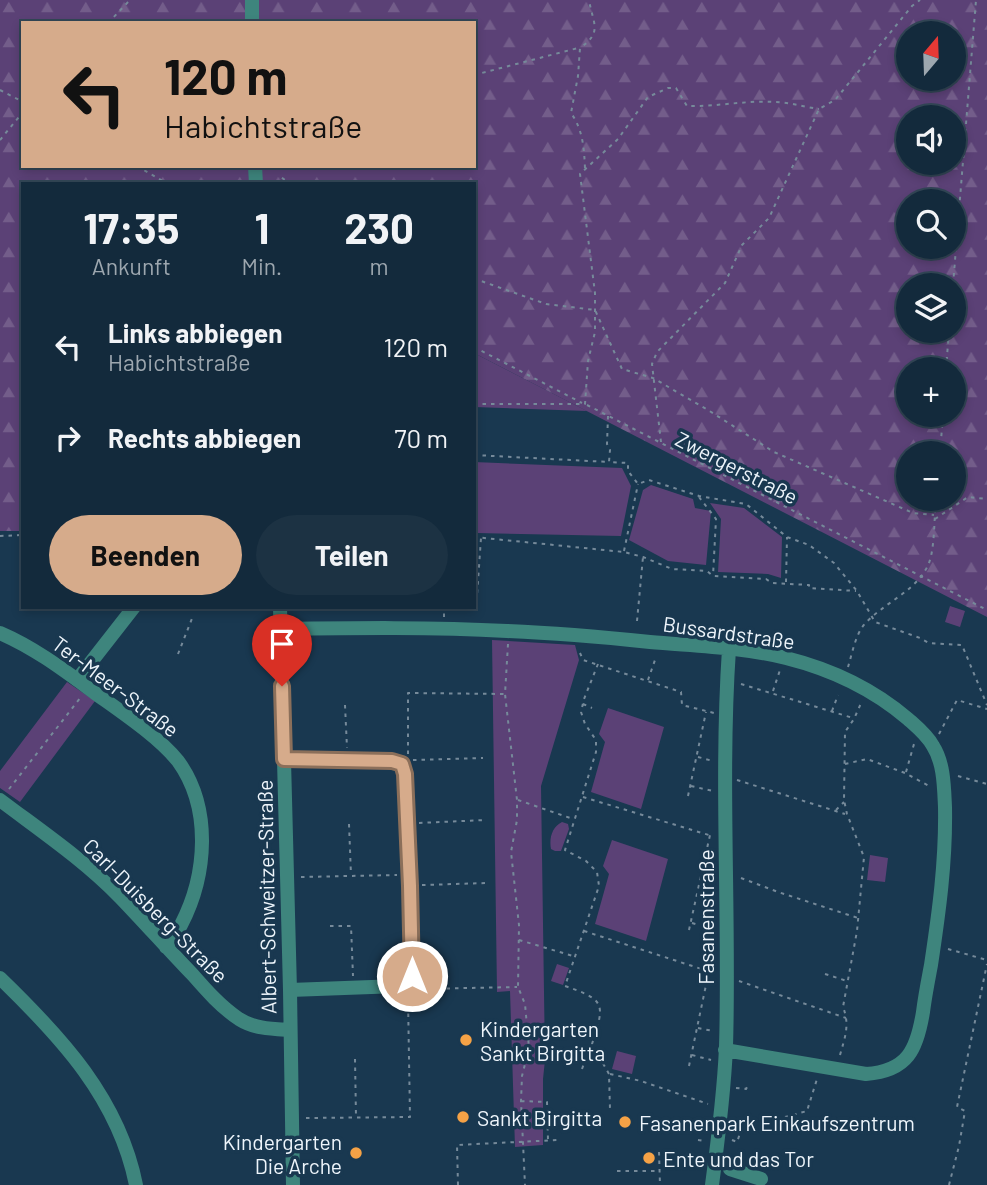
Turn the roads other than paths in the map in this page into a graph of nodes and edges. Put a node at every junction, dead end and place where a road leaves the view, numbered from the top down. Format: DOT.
graph roads {
  1 [pos="252,0"];
  2 [pos="252,21"];
  3 [pos="133,609"];
  4 [pos="279,609"];
  5 [pos="280,629"];
  6 [pos="0,632"];
  7 [pos="729,649"];
  8 [pos="82,684"];
  9 [pos="284,759"];
  10 [pos="0,800"];
  11 [pos="166,947"];
  12 [pos="0,978"];
  13 [pos="290,990"];
  14 [pos="290,1030"];
  15 [pos="725,1057"];
  16 [pos="730,1169"];
  17 [pos="746,1174"];
  18 [pos="761,1180"];
  19 [pos="136,1185"];
  20 [pos="293,1185"];
  21 [pos="712,1185"];
  22 [pos="734,1185"];
  1 -- 2 [label="street"];
  3 -- 8 [label="street"];
  4 -- 5 [label="street, Albert-Schweitzer-Straße"];
  5 -- 7 [label="street, Bussardstraße"];
  5 -- 9 [label="street, Albert-Schweitzer-Straße"];
  6 -- 8 [label="street, Ter-Meer-Straße"];
  7 -- 15 [label="street, Fasanenstraße"];
  7 -- 15 [label="street, Bussardstraße"];
  8 -- 11 [label="street, Ter-Meer-Straße"];
  9 -- 13 [label="street, Albert-Schweitzer-Straße"];
  9 -- 13 [label="street"];
  10 -- 11 [label="street, Carl-Duisberg-Straße"];
  11 -- 14 [label="street, Carl-Duisberg-Straße"];
  12 -- 19 [label="street"];
  13 -- 14 [label="street, Albert-Schweitzer-Straße"];
  14 -- 20 [label="street, Albert-Schweitzer-Straße"];
  15 -- 21 [label="street, Fasanenstraße"];
  16 -- 17 [label="street"];
  17 -- 18 [label="street"];
  17 -- 22 [label="street"];
}
